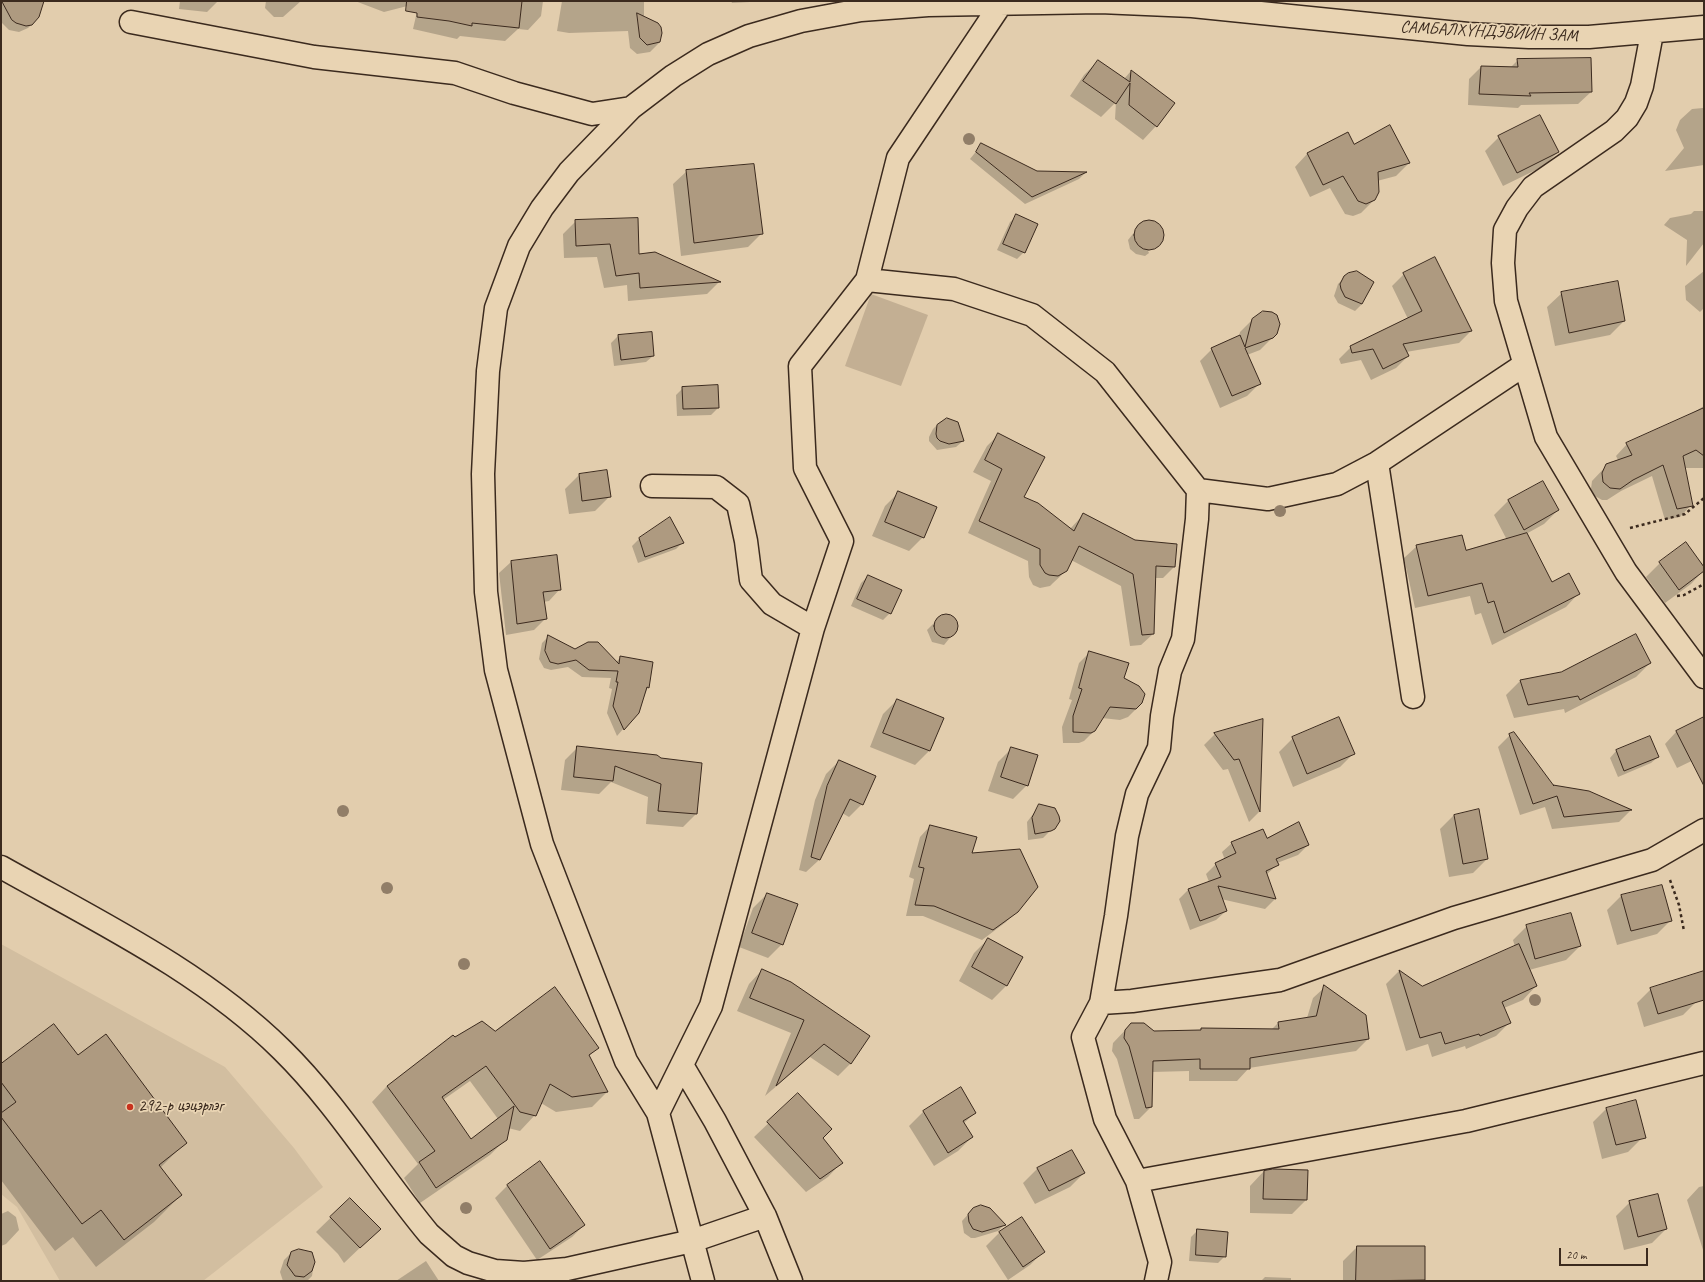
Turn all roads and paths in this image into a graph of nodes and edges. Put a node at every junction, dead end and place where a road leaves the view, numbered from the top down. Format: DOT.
graph roads {
  1 [pos="1001,4"];
  2 [pos="1312,10"];
  3 [pos="131,22"];
  4 [pos="1704,27"];
  5 [pos="1652,33"];
  6 [pos="631,108"];
  7 [pos="867,280"];
  8 [pos="1524,365"];
  9 [pos="1377,463"];
  10 [pos="652,486"];
  11 [pos="1198,490"];
  12 [pos="1704,498"];
  13 [pos="1605,537"];
  14 [pos="813,628"];
  15 [pos="1704,677"];
  16 [pos="1413,697"];
  17 [pos="1704,830"];
  18 [pos="1654,859"];
  19 [pos="1,867"];
  20 [pos="1684,931"];
  21 [pos="1101,1003"];
  22 [pos="1704,1063"];
  23 [pos="682,1065"];
  24 [pos="658,1112"];
  25 [pos="1137,1181"];
  26 [pos="766,1216"];
  27 [pos="692,1241"];
  28 [pos="506,1277"];
  29 [pos="703,1281"];
  30 [pos="791,1281"];
  31 [pos="1156,1281"];
  1 -- 2 [label="street, САМБАЛХҮНДЭВИЙН ЗАМ"];
  1 -- 6 [label="street, САМБАЛХҮНДЭВИЙН ЗАМ"];
  1 -- 7 [label="street"];
  2 -- 5 [label="street, САМБАЛХҮНДЭВИЙН ЗАМ"];
  3 -- 6 [label="street"];
  4 -- 5 [label="street, САМБАЛХҮНДЭВИЙН ЗАМ"];
  5 -- 8 [label="street"];
  6 -- 24 [label="street, САМБАЛХҮНДЭВИЙН ЗАМ"];
  7 -- 11 [label="street"];
  7 -- 14 [label="street"];
  8 -- 9 [label="street"];
  8 -- 13 [label="street"];
  9 -- 11 [label="street"];
  9 -- 16 [label="street"];
  10 -- 14 [label="street"];
  11 -- 21 [label="street"];
  12 -- 13 [label="path"];
  13 -- 15 [label="street"];
  14 -- 23 [label="street"];
  17 -- 18 [label="street"];
  18 -- 20 [label="path"];
  18 -- 21 [label="street"];
  19 -- 28 [label="street"];
  21 -- 25 [label="street"];
  22 -- 25 [label="street"];
  23 -- 24 [label="street"];
  23 -- 26 [label="street"];
  24 -- 27 [label="street, САМБАЛХҮНДЭВИЙН ЗАМ"];
  25 -- 31 [label="street"];
  26 -- 27 [label="street"];
  26 -- 30 [label="street"];
  27 -- 28 [label="street"];
  27 -- 29 [label="street, САМБАЛХҮНДЭВИЙН ЗАМ"];
}
